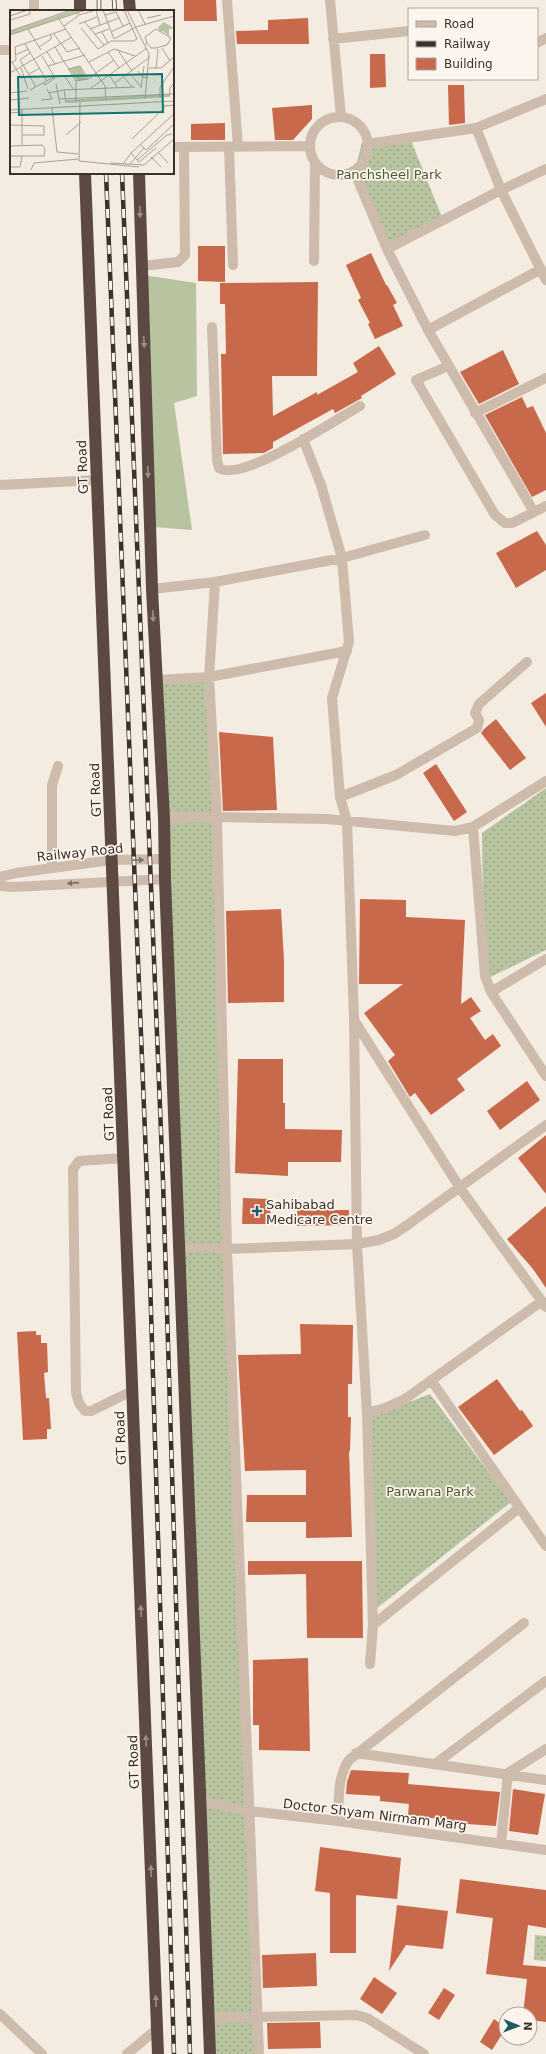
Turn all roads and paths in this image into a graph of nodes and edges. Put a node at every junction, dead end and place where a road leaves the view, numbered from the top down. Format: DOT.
graph roads {
  1 [pos="129,0"];
  2 [pos="227,0"];
  3 [pos="330,0"];
  4 [pos="130,10"];
  5 [pos="408,31"];
  6 [pos="333,39"];
  7 [pos="546,100"];
  8 [pos="341,117"];
  9 [pos="476,128"];
  10 [pos="368,144"];
  11 [pos="309,146"];
  12 [pos="174,147"];
  13 [pos="184,147"];
  14 [pos="233,147"];
  15 [pos="315,163"];
  16 [pos="546,169"];
  17 [pos="354,171"];
  18 [pos="85,174"];
  19 [pos="139,174"];
  20 [pos="501,190"];
  21 [pos="387,249"];
  22 [pos="314,261"];
  23 [pos="142,266"];
  24 [pos="233,266"];
  25 [pos="541,269"];
  26 [pos="546,280"];
  27 [pos="212,327"];
  28 [pos="428,330"];
  29 [pos="448,366"];
  30 [pos="546,378"];
  31 [pos="360,406"];
  32 [pos="475,413"];
  33 [pos="303,439"];
  34 [pos="96,480"];
  35 [pos="0,485"];
  36 [pos="546,506"];
  37 [pos="534,512"];
  38 [pos="425,535"];
  39 [pos="342,558"];
  40 [pos="215,582"];
  41 [pos="152,589"];
  42 [pos="347,651"];
  43 [pos="527,662"];
  44 [pos="209,678"];
  45 [pos="156,680"];
  46 [pos="58,766"];
  47 [pos="546,781"];
  48 [pos="340,797"];
  49 [pos="217,817"];
  50 [pos="164,818"];
  51 [pos="347,821"];
  52 [pos="473,827"];
  53 [pos="111,860"];
  54 [pos="164,860"];
  55 [pos="52,868"];
  56 [pos="0,877"];
  57 [pos="165,879"];
  58 [pos="112,880"];
  59 [pos="0,886"];
  60 [pos="546,959"];
  61 [pos="491,992"];
  62 [pos="354,1019"];
  63 [pos="546,1076"];
  64 [pos="546,1126"];
  65 [pos="123,1158"];
  66 [pos="460,1188"];
  67 [pos="357,1244"];
  68 [pos="178,1246"];
  69 [pos="227,1248"];
  70 [pos="544,1304"];
  71 [pos="431,1380"];
  72 [pos="132,1391"];
  73 [pos="366,1413"];
  74 [pos="518,1508"];
  75 [pos="546,1546"];
  76 [pos="524,1623"];
  77 [pos="374,1625"];
  78 [pos="370,1664"];
  79 [pos="546,1681"];
  80 [pos="546,1749"];
  81 [pos="356,1753"];
  82 [pos="435,1764"];
  83 [pos="508,1773"];
  84 [pos="546,1780"];
  85 [pos="200,1801"];
  86 [pos="249,1811"];
  87 [pos="338,1821"];
  88 [pos="501,1844"];
  89 [pos="546,1850"];
  90 [pos="0,2014"];
  91 [pos="257,2016"];
  92 [pos="209,2018"];
  93 [pos="157,2029"];
  94 [pos="42,2054"];
  95 [pos="127,2054"];
  96 [pos="158,2054"];
  97 [pos="210,2054"];
  98 [pos="259,2054"];
  99 [pos="424,2054"];
  1 -- 4 [label="highway"];
  2 -- 14 [label="street"];
  3 -- 6 [label="street"];
  5 -- 6 [label="street"];
  6 -- 8 [label="street"];
  7 -- 9 [label="street"];
  8 -- 10 [label="street"];
  8 -- 11 [label="street"];
  9 -- 10 [label="street"];
  9 -- 20 [label="street"];
  10 -- 17 [label="street"];
  11 -- 14 [label="street"];
  11 -- 15 [label="street"];
  12 -- 13 [label="street"];
  13 -- 14 [label="street"];
  13 -- 23 [label="street"];
  14 -- 24 [label="street"];
  15 -- 17 [label="street"];
  15 -- 22 [label="street"];
  16 -- 20 [label="street"];
  17 -- 21 [label="street"];
  18 -- 34 [label="highway, GT Road"];
  19 -- 23 [label="highway, one-way"];
  20 -- 21 [label="street"];
  20 -- 25 [label="street"];
  21 -- 28 [label="street"];
  23 -- 41 [label="highway, one-way"];
  25 -- 26 [label="street"];
  25 -- 28 [label="street"];
  27 -- 33 [label="street"];
  28 -- 29 [label="street"];
  29 -- 32 [label="street"];
  29 -- 37 [label="street"];
  30 -- 32 [label="street"];
  31 -- 33 [label="street"];
  32 -- 37 [label="street"];
  33 -- 39 [label="street"];
  34 -- 35 [label="street"];
  34 -- 53 [label="highway, GT Road"];
  36 -- 37 [label="street"];
  38 -- 39 [label="street"];
  39 -- 40 [label="street"];
  39 -- 42 [label="street"];
  40 -- 41 [label="street"];
  40 -- 44 [label="street"];
  41 -- 45 [label="highway, one-way"];
  42 -- 44 [label="street"];
  42 -- 48 [label="street"];
  43 -- 48 [label="street"];
  44 -- 45 [label="street"];
  44 -- 49 [label="street"];
  45 -- 50 [label="highway"];
  46 -- 55 [label="street"];
  47 -- 52 [label="street"];
  48 -- 51 [label="street"];
  49 -- 50 [label="street"];
  49 -- 51 [label="street"];
  49 -- 69 [label="street"];
  50 -- 54 [label="highway"];
  51 -- 52 [label="street"];
  51 -- 62 [label="street"];
  52 -- 61 [label="street"];
  53 -- 54 [label="street, Railway Road, one-way"];
  53 -- 55 [label="street, Railway Road"];
  53 -- 58 [label="highway, GT Road"];
  54 -- 57 [label="highway"];
  55 -- 56 [label="street, Railway Road"];
  57 -- 58 [label="street"];
  57 -- 68 [label="highway"];
  58 -- 59 [label="street, one-way"];
  58 -- 65 [label="highway, GT Road"];
  60 -- 61 [label="street"];
  61 -- 63 [label="street"];
  62 -- 66 [label="street"];
  62 -- 67 [label="street"];
  64 -- 66 [label="street"];
  65 -- 72 [label="highway, GT Road"];
  65 -- 72 [label="street"];
  66 -- 67 [label="street"];
  66 -- 70 [label="street"];
  67 -- 69 [label="street"];
  67 -- 73 [label="street"];
  68 -- 69 [label="street"];
  68 -- 85 [label="highway"];
  69 -- 86 [label="street"];
  70 -- 71 [label="street"];
  71 -- 73 [label="street"];
  71 -- 74 [label="street"];
  93 -- 72 [label="highway, GT Road, one-way"];
  73 -- 77 [label="street"];
  74 -- 75 [label="street"];
  74 -- 77 [label="street"];
  76 -- 81 [label="street"];
  77 -- 78 [label="street"];
  79 -- 82 [label="street"];
  80 -- 83 [label="street"];
  81 -- 82 [label="street"];
  81 -- 87 [label="street"];
  82 -- 83 [label="street"];
  83 -- 84 [label="street"];
  83 -- 88 [label="street"];
  85 -- 86 [label="street, Doctor Shyam Nirmam Marg"];
  85 -- 92 [label="highway"];
  86 -- 87 [label="street, Doctor Shyam Nirmam Marg"];
  86 -- 91 [label="street"];
  87 -- 88 [label="street, Doctor Shyam Nirmam Marg"];
  88 -- 89 [label="street, Doctor Shyam Nirmam Marg"];
  90 -- 94 [label="street"];
  91 -- 92 [label="street"];
  91 -- 98 [label="street"];
  91 -- 99 [label="street"];
  92 -- 97 [label="highway"];
  93 -- 95 [label="street"];
  93 -- 96 [label="highway, GT Road"];
}
